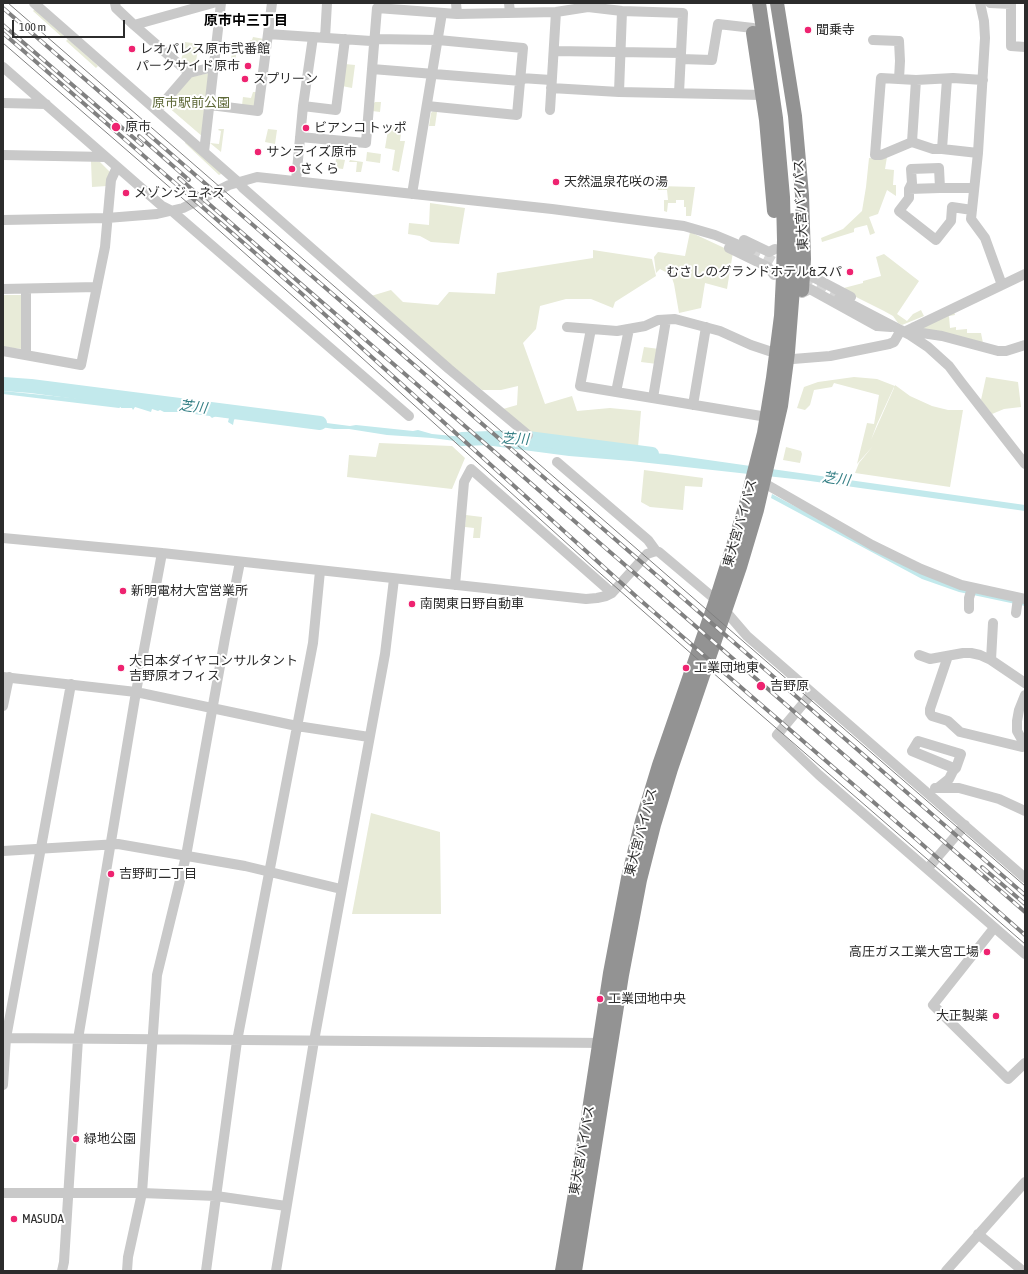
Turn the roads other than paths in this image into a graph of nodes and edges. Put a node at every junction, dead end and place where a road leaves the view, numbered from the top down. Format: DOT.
graph roads {
  1 [pos="34,3"];
  2 [pos="115,3"];
  3 [pos="213,3"];
  4 [pos="221,3"];
  5 [pos="272,3"];
  6 [pos="327,3"];
  7 [pos="336,3"];
  8 [pos="456,3"];
  9 [pos="749,3"];
  10 [pos="759,3"];
  11 [pos="768,3"];
  12 [pos="778,3"];
  13 [pos="980,3"];
  14 [pos="990,3"];
  15 [pos="373,5"];
  16 [pos="588,5"];
  17 [pos="412,7"];
  18 [pos="510,8"];
  19 [pos="622,11"];
  20 [pos="556,12"];
  21 [pos="442,13"];
  22 [pos="456,14"];
  23 [pos="134,25"];
  24 [pos="753,28"];
  25 [pos="268,34"];
  26 [pos="313,37"];
  27 [pos="325,38"];
  28 [pos="345,39"];
  29 [pos="374,39"];
  30 [pos="438,40"];
  31 [pos="873,40"];
  32 [pos="1025,47"];
  33 [pos="554,51"];
  34 [pos="620,52"];
  35 [pos="680,56"];
  36 [pos="3,67"];
  37 [pos="213,67"];
  38 [pos="372,69"];
  39 [pos="189,73"];
  40 [pos="432,73"];
  41 [pos="899,79"];
  42 [pos="947,79"];
  43 [pos="521,80"];
  44 [pos="916,80"];
  45 [pos="983,80"];
  46 [pos="551,84"];
  47 [pos="619,92"];
  48 [pos="679,93"];
  49 [pos="763,95"];
  50 [pos="3,103"];
  51 [pos="46,104"];
  52 [pos="210,105"];
  53 [pos="303,106"];
  54 [pos="427,106"];
  55 [pos="157,110"];
  56 [pos="550,110"];
  57 [pos="300,137"];
  58 [pos="912,142"];
  59 [pos="942,149"];
  60 [pos="204,152"];
  61 [pos="978,153"];
  62 [pos="3,155"];
  63 [pos="106,156"];
  64 [pos="117,167"];
  65 [pos="296,181"];
  66 [pos="238,182"];
  67 [pos="940,188"];
  68 [pos="974,188"];
  69 [pos="909,189"];
  70 [pos="412,194"];
  71 [pos="972,210"];
  72 [pos="172,211"];
  73 [pos="107,218"];
  74 [pos="3,220"];
  75 [pos="648,221"];
  76 [pos="775,249"];
  77 [pos="751,250"];
  78 [pos="804,270"];
  79 [pos="1025,274"];
  80 [pos="774,276"];
  81 [pos="1002,285"];
  82 [pos="97,287"];
  83 [pos="3,289"];
  84 [pos="26,290"];
  85 [pos="802,293"];
  86 [pos="839,298"];
  87 [pos="666,320"];
  88 [pos="567,327"];
  89 [pos="706,327"];
  90 [pos="914,327"];
  91 [pos="591,329"];
  92 [pos="629,329"];
  93 [pos="900,330"];
  94 [pos="1025,345"];
  95 [pos="3,351"];
  96 [pos="769,351"];
  97 [pos="26,355"];
  98 [pos="793,359"];
  99 [pos="616,392"];
  100 [pos="653,398"];
  101 [pos="693,405"];
  102 [pos="772,410"];
  103 [pos="410,416"];
  104 [pos="528,435"];
  105 [pos="557,462"];
  106 [pos="1025,464"];
  107 [pos="758,482"];
  108 [pos="3,538"];
  109 [pos="656,551"];
  110 [pos="162,553"];
  111 [pos="240,562"];
  112 [pos="320,570"];
  113 [pos="394,579"];
  114 [pos="455,585"];
  115 [pos="612,592"];
  116 [pos="971,593"];
  117 [pos="716,600"];
  118 [pos="1019,604"];
  119 [pos="969,609"];
  120 [pos="725,612"];
  121 [pos="993,623"];
  122 [pos="919,655"];
  123 [pos="948,656"];
  124 [pos="991,660"];
  125 [pos="6,677"];
  126 [pos="1025,682"];
  127 [pos="72,684"];
  128 [pos="136,692"];
  129 [pos="812,693"];
  130 [pos="1025,695"];
  131 [pos="3,706"];
  132 [pos="213,707"];
  133 [pos="1022,715"];
  134 [pos="297,726"];
  135 [pos="369,737"];
  136 [pos="1025,746"];
  137 [pos="953,771"];
  138 [pos="939,788"];
  139 [pos="924,789"];
  140 [pos="1025,811"];
  141 [pos="966,825"];
  142 [pos="111,844"];
  143 [pos="42,849"];
  144 [pos="3,851"];
  145 [pos="186,856"];
  146 [pos="928,868"];
  147 [pos="268,872"];
  148 [pos="1025,878"];
  149 [pos="341,889"];
  150 [pos="994,928"];
  151 [pos="1025,954"];
  152 [pos="5,1038"];
  153 [pos="78,1039"];
  154 [pos="153,1040"];
  155 [pos="237,1041"];
  156 [pos="314,1041"];
  157 [pos="606,1043"];
  158 [pos="1025,1063"];
  159 [pos="3,1085"];
  160 [pos="1025,1182"];
  161 [pos="3,1193"];
  162 [pos="142,1193"];
  163 [pos="68,1194"];
  164 [pos="216,1196"];
  165 [pos="286,1206"];
  166 [pos="978,1234"];
  167 [pos="62,1271"];
  168 [pos="127,1271"];
  169 [pos="206,1271"];
  170 [pos="276,1271"];
  171 [pos="562,1271"];
  172 [pos="575,1271"];
  173 [pos="946,1271"];
  174 [pos="1023,1271"];
  1 -- 55 [label="street"];
  2 -- 23 [label="street"];
  3 -- 23 [label="street"];
  4 -- 37 [label="street"];
  5 -- 25 [label="street"];
  6 -- 7 [label="street"];
  6 -- 27 [label="street"];
  8 -- 22 [label="street"];
  9 -- 24 [label="highway, 東大宮バイパス"];
  10 -- 102 [label="highway, 東大宮バイパス"];
  11 -- 102 [label="highway, 東大宮バイパス"];
  12 -- 78 [label="highway, 東大宮バイパス"];
  13 -- 45 [label="street"];
  14 -- 32 [label="street"];
  15 -- 17 [label="street"];
  15 -- 29 [label="street"];
  16 -- 19 [label="street"];
  16 -- 20 [label="street"];
  17 -- 21 [label="street"];
  18 -- 20 [label="street"];
  18 -- 22 [label="street"];
  19 -- 34 [label="street"];
  19 -- 35 [label="street"];
  20 -- 33 [label="street"];
  21 -- 22 [label="street"];
  21 -- 30 [label="street"];
  23 -- 39 [label="street"];
  24 -- 35 [label="street"];
  24 -- 49 [label="highway, 東大宮バイパス"];
  25 -- 26 [label="street"];
  25 -- 52 [label="street"];
  26 -- 27 [label="street"];
  26 -- 53 [label="street"];
  27 -- 28 [label="street"];
  28 -- 29 [label="street"];
  28 -- 53 [label="street"];
  29 -- 30 [label="street"];
  29 -- 38 [label="street"];
  30 -- 40 [label="street"];
  30 -- 43 [label="street"];
  31 -- 41 [label="street"];
  33 -- 34 [label="street"];
  33 -- 46 [label="street"];
  34 -- 35 [label="street"];
  34 -- 47 [label="street"];
  35 -- 48 [label="street"];
  36 -- 51 [label="street"];
  37 -- 39 [label="street"];
  37 -- 52 [label="street"];
  38 -- 40 [label="street"];
  38 -- 57 [label="street"];
  39 -- 55 [label="street"];
  40 -- 43 [label="street"];
  40 -- 54 [label="street"];
  41 -- 44 [label="street"];
  41 -- 58 [label="street"];
  42 -- 44 [label="street"];
  42 -- 45 [label="street"];
  42 -- 59 [label="street"];
  43 -- 46 [label="street"];
  43 -- 54 [label="street"];
  44 -- 58 [label="street"];
  45 -- 61 [label="street"];
  46 -- 47 [label="street"];
  46 -- 56 [label="street"];
  47 -- 48 [label="street"];
  48 -- 49 [label="street"];
  49 -- 76 [label="highway, 東大宮バイパス"];
  50 -- 51 [label="street"];
  51 -- 63 [label="street"];
  52 -- 60 [label="street"];
  53 -- 57 [label="street"];
  54 -- 70 [label="street"];
  55 -- 60 [label="street"];
  57 -- 65 [label="street"];
  58 -- 59 [label="street"];
  59 -- 61 [label="street"];
  60 -- 66 [label="street"];
  61 -- 68 [label="street"];
  62 -- 63 [label="street"];
  63 -- 64 [label="street"];
  64 -- 72 [label="street"];
  64 -- 73 [label="street"];
  65 -- 66 [label="street"];
  65 -- 70 [label="street"];
  66 -- 72 [label="street"];
  66 -- 104 [label="street"];
  67 -- 68 [label="street"];
  67 -- 69 [label="street"];
  67 -- 69 [label="street"];
  68 -- 71 [label="street"];
  69 -- 71 [label="street"];
  70 -- 75 [label="street"];
  71 -- 81 [label="street"];
  72 -- 73 [label="street"];
  72 -- 103 [label="street"];
  73 -- 74 [label="street"];
  73 -- 82 [label="street"];
  75 -- 76 [label="street"];
  75 -- 77 [label="street"];
  75 -- 80 [label="street"];
  76 -- 80 [label="highway, 東大宮バイパス"];
  78 -- 85 [label="highway, 東大宮バイパス"];
  78 -- 93 [label="street"];
  79 -- 81 [label="street"];
  80 -- 96 [label="highway, 東大宮バイパス"];
  81 -- 90 [label="street"];
  82 -- 84 [label="street"];
  82 -- 97 [label="street"];
  83 -- 84 [label="street"];
  84 -- 97 [label="street"];
  85 -- 93 [label="street"];
  85 -- 98 [label="highway, 東大宮バイパス"];
  86 -- 93 [label="street"];
  87 -- 89 [label="street"];
  87 -- 92 [label="street"];
  87 -- 100 [label="street"];
  88 -- 91 [label="street"];
  89 -- 96 [label="street"];
  89 -- 101 [label="street"];
  90 -- 93 [label="street"];
  90 -- 94 [label="street"];
  91 -- 92 [label="street"];
  91 -- 99 [label="street"];
  92 -- 99 [label="street"];
  93 -- 98 [label="street"];
  93 -- 106 [label="street"];
  95 -- 97 [label="street"];
  96 -- 102 [label="highway, 東大宮バイパス"];
  98 -- 102 [label="highway, 東大宮バイパス"];
  99 -- 100 [label="street"];
  100 -- 101 [label="street"];
  101 -- 102 [label="street"];
  102 -- 107 [label="highway, 東大宮バイパス"];
  105 -- 109 [label="street"];
  107 -- 116 [label="street"];
  107 -- 117 [label="highway, 東大宮バイパス"];
  107 -- 120 [label="highway, 東大宮バイパス"];
  108 -- 110 [label="street"];
  109 -- 115 [label="street"];
  109 -- 117 [label="street"];
  110 -- 111 [label="street"];
  110 -- 128 [label="street"];
  111 -- 112 [label="street"];
  111 -- 132 [label="street"];
  112 -- 113 [label="street"];
  112 -- 134 [label="street"];
  113 -- 114 [label="street"];
  113 -- 135 [label="street"];
  114 -- 115 [label="street"];
  114 -- 115 [label="street"];
  116 -- 118 [label="street"];
  116 -- 119 [label="street"];
  117 -- 120 [label="street"];
  117 -- 157 [label="highway, 東大宮バイパス"];
  120 -- 129 [label="street"];
  120 -- 157 [label="highway, 東大宮バイパス"];
  121 -- 124 [label="street"];
  122 -- 123 [label="street"];
  123 -- 124 [label="street"];
  123 -- 136 [label="street"];
  124 -- 126 [label="street"];
  125 -- 127 [label="street"];
  125 -- 131 [label="street"];
  127 -- 128 [label="street"];
  127 -- 143 [label="street"];
  128 -- 132 [label="street"];
  128 -- 142 [label="street"];
  129 -- 139 [label="street"];
  129 -- 146 [label="street"];
  130 -- 133 [label="street"];
  132 -- 134 [label="street"];
  132 -- 145 [label="street"];
  133 -- 136 [label="street"];
  134 -- 135 [label="street"];
  134 -- 147 [label="street"];
  135 -- 149 [label="street"];
  137 -- 138 [label="street"];
  138 -- 139 [label="street"];
  138 -- 140 [label="street"];
  139 -- 141 [label="street"];
  141 -- 146 [label="street"];
  141 -- 148 [label="street"];
  142 -- 143 [label="street"];
  142 -- 145 [label="street"];
  142 -- 153 [label="street"];
  143 -- 144 [label="street"];
  143 -- 152 [label="street"];
  145 -- 147 [label="street"];
  145 -- 154 [label="street"];
  146 -- 150 [label="street"];
  147 -- 149 [label="street"];
  147 -- 155 [label="street"];
  149 -- 156 [label="street"];
  150 -- 151 [label="street"];
  150 -- 158 [label="street"];
  152 -- 153 [label="street"];
  152 -- 159 [label="street"];
  153 -- 154 [label="street"];
  153 -- 163 [label="street"];
  154 -- 155 [label="street"];
  154 -- 162 [label="street"];
  155 -- 156 [label="street"];
  155 -- 164 [label="street"];
  156 -- 157 [label="street"];
  156 -- 165 [label="street"];
  157 -- 171 [label="highway, 東大宮バイパス"];
  157 -- 172 [label="highway, 東大宮バイパス"];
  160 -- 166 [label="street"];
  161 -- 163 [label="street"];
  162 -- 163 [label="street"];
  162 -- 164 [label="street"];
  162 -- 168 [label="street"];
  163 -- 167 [label="street"];
  164 -- 165 [label="street"];
  164 -- 169 [label="street"];
  165 -- 170 [label="street"];
  166 -- 173 [label="street"];
  166 -- 174 [label="street"];
}
